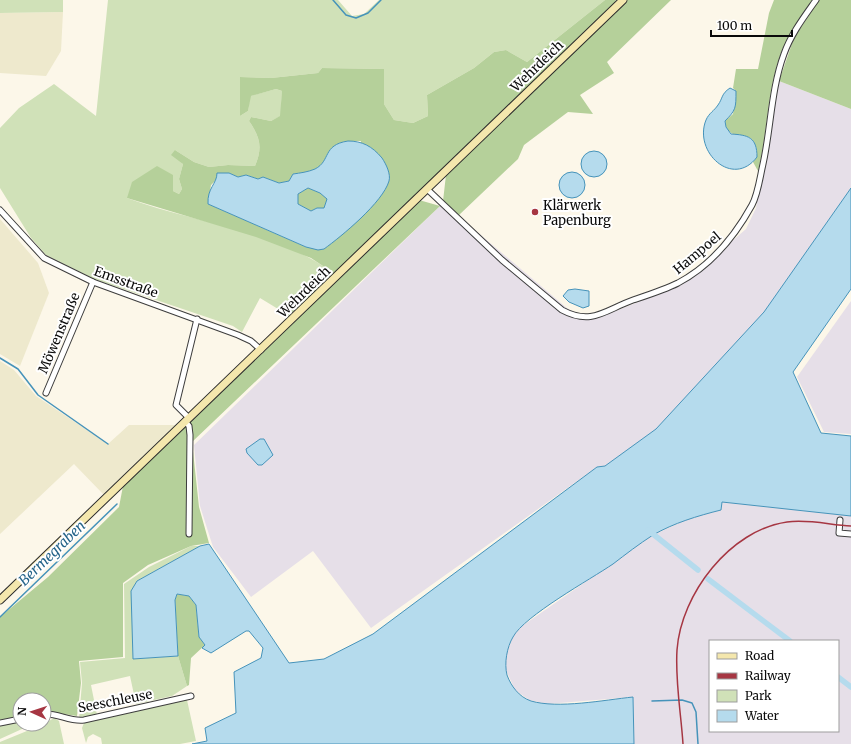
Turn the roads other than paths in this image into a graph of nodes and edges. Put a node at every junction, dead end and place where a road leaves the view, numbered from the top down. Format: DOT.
graph roads {
  1 [pos="623,0"];
  2 [pos="816,0"];
  3 [pos="426,189"];
  4 [pos="0,210"];
  5 [pos="93,282"];
  6 [pos="197,319"];
  7 [pos="261,350"];
  8 [pos="46,393"];
  9 [pos="187,420"];
  10 [pos="840,520"];
  11 [pos="189,534"];
  12 [pos="851,534"];
  13 [pos="0,600"];
  14 [pos="191,696"];
  15 [pos="52,714"];
  16 [pos="12,721"];
  17 [pos="0,723"];
  1 -- 3 [label="street, Wehrdeich"];
  2 -- 3 [label="street, Hampoel"];
  3 -- 7 [label="street, Wehrdeich"];
  4 -- 5 [label="street, Emsstraße"];
  5 -- 6 [label="street, Emsstraße"];
  5 -- 8 [label="street, Möwenstraße"];
  6 -- 7 [label="street, Emsstraße"];
  6 -- 9 [label="street"];
  7 -- 9 [label="street, Wehrdeich"];
  9 -- 11 [label="street"];
  9 -- 13 [label="street, Wehrdeich"];
  10 -- 12 [label="street"];
  14 -- 15 [label="street, Seeschleuse"];
  16 -- 17 [label="street"];
}
